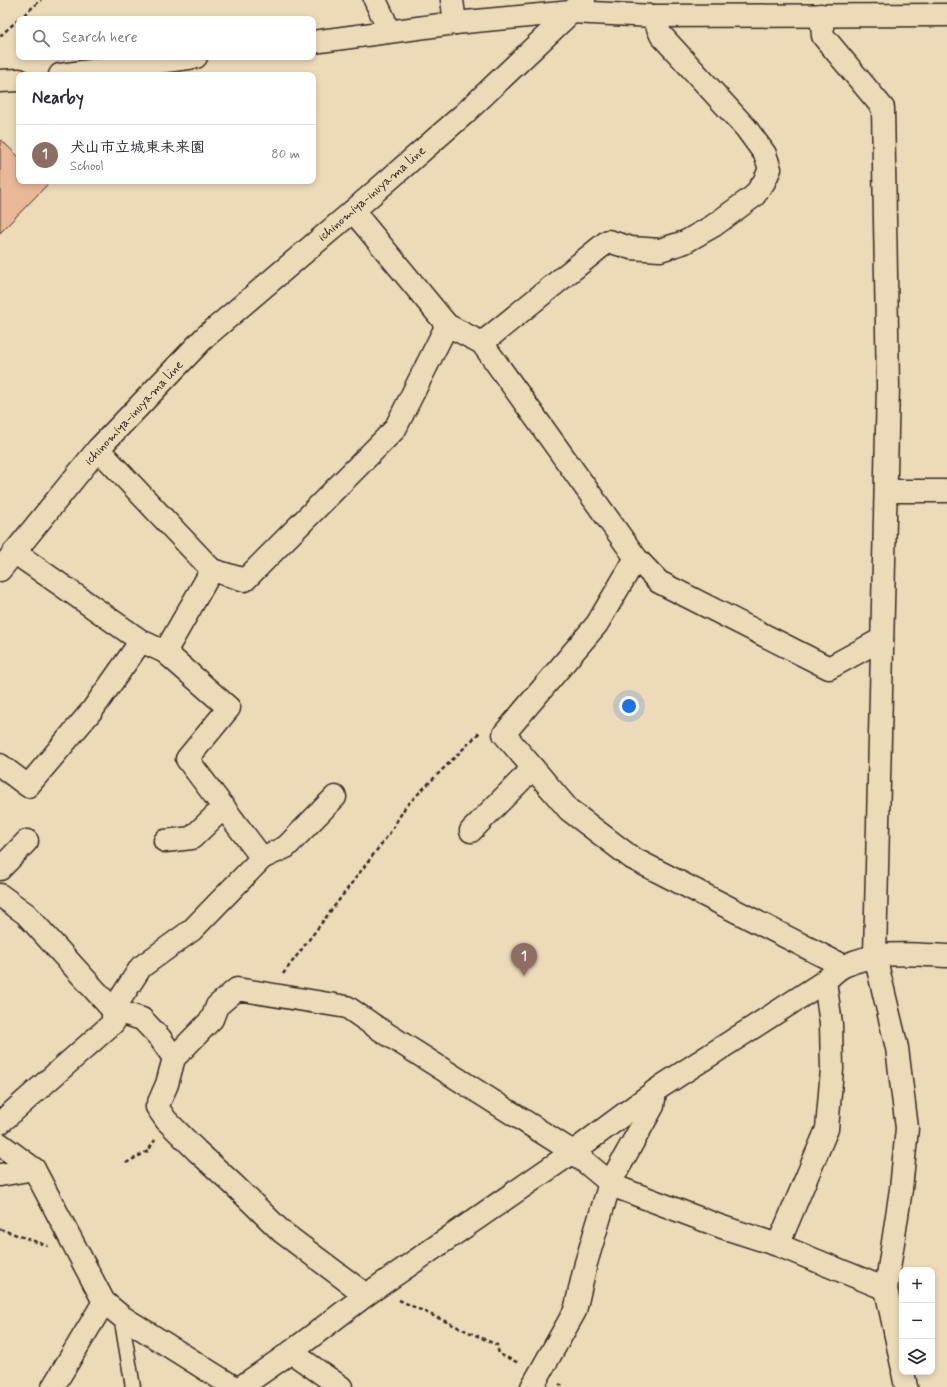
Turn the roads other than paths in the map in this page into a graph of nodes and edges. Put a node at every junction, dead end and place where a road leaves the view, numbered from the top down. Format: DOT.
graph roads {
  1 [pos="375,0"];
  2 [pos="452,0"];
  3 [pos="578,6"];
  4 [pos="821,15"];
  5 [pos="947,15"];
  6 [pos="652,16"];
  7 [pos="455,23"];
  8 [pos="387,32"];
  9 [pos="316,42"];
  10 [pos="173,60"];
  11 [pos="83,72"];
  12 [pos="16,80"];
  13 [pos="0,82"];
  14 [pos="353,211"];
  15 [pos="447,324"];
  16 [pos="482,343"];
  17 [pos="98,449"];
  18 [pos="886,491"];
  19 [pos="947,491"];
  20 [pos="14,552"];
  21 [pos="636,558"];
  22 [pos="0,570"];
  23 [pos="212,570"];
  24 [pos="882,639"];
  25 [pos="140,641"];
  26 [pos="165,652"];
  27 [pos="0,765"];
  28 [pos="534,768"];
  29 [pos="335,797"];
  30 [pos="224,807"];
  31 [pos="471,831"];
  32 [pos="27,840"];
  33 [pos="165,841"];
  34 [pos="262,858"];
  35 [pos="0,869"];
  36 [pos="0,896"];
  37 [pos="874,956"];
  38 [pos="947,956"];
  39 [pos="843,966"];
  40 [pos="825,981"];
  41 [pos="113,1010"];
  42 [pos="174,1058"];
  43 [pos="655,1091"];
  44 [pos="0,1123"];
  45 [pos="0,1144"];
  46 [pos="572,1152"];
  47 [pos="34,1169"];
  48 [pos="0,1174"];
  49 [pos="610,1183"];
  50 [pos="778,1246"];
  51 [pos="886,1289"];
  52 [pos="373,1290"];
  53 [pos="104,1302"];
  54 [pos="121,1316"];
  55 [pos="899,1351"];
  56 [pos="291,1352"];
  57 [pos="904,1375"];
  58 [pos="536,1380"];
  59 [pos="53,1387"];
  60 [pos="133,1387"];
  61 [pos="234,1387"];
  62 [pos="242,1387"];
  63 [pos="341,1387"];
  64 [pos="906,1387"];
  1 -- 8 [label="street"];
  2 -- 7 [label="street"];
  3 -- 6 [label="street"];
  3 -- 7 [label="street"];
  3 -- 14 [label="street, ichinomiya-inuyama line"];
  4 -- 5 [label="street"];
  4 -- 6 [label="street"];
  4 -- 18 [label="street"];
  6 -- 16 [label="street"];
  7 -- 8 [label="street"];
  8 -- 9 [label="street"];
  10 -- 11 [label="street"];
  12 -- 13 [label="street"];
  14 -- 15 [label="street"];
  14 -- 17 [label="street, ichinomiya-inuyama line"];
  15 -- 16 [label="street"];
  15 -- 23 [label="street"];
  16 -- 21 [label="street"];
  17 -- 20 [label="street, ichinomiya-inuyama line"];
  17 -- 23 [label="street"];
  18 -- 19 [label="street"];
  18 -- 24 [label="street"];
  20 -- 22 [label="street, ichinomiya-inuyama line"];
  20 -- 25 [label="street"];
  21 -- 24 [label="street"];
  21 -- 28 [label="street"];
  23 -- 26 [label="street"];
  24 -- 37 [label="street"];
  25 -- 26 [label="street"];
  25 -- 27 [label="street"];
  26 -- 30 [label="street"];
  28 -- 31 [label="street"];
  28 -- 39 [label="street"];
  29 -- 34 [label="street"];
  30 -- 33 [label="street"];
  30 -- 34 [label="street"];
  32 -- 35 [label="street"];
  34 -- 41 [label="street"];
  36 -- 41 [label="street"];
  37 -- 38 [label="street"];
  37 -- 39 [label="street"];
  37 -- 51 [label="street"];
  39 -- 40 [label="street"];
  40 -- 43 [label="street"];
  40 -- 50 [label="street"];
  41 -- 42 [label="street"];
  41 -- 44 [label="street"];
  42 -- 46 [label="street"];
  42 -- 52 [label="street"];
  43 -- 46 [label="street"];
  43 -- 49 [label="street"];
  45 -- 47 [label="street"];
  46 -- 49 [label="street"];
  46 -- 52 [label="street"];
  47 -- 48 [label="street"];
  47 -- 53 [label="street"];
  49 -- 50 [label="street"];
  49 -- 58 [label="street"];
  50 -- 51 [label="street"];
  51 -- 55 [label="street"];
  52 -- 56 [label="street"];
  53 -- 54 [label="street"];
  53 -- 59 [label="street"];
  54 -- 60 [label="lane"];
  54 -- 61 [label="street"];
  56 -- 62 [label="street"];
  56 -- 63 [label="street"];
  57 -- 64 [label="street"];
}
